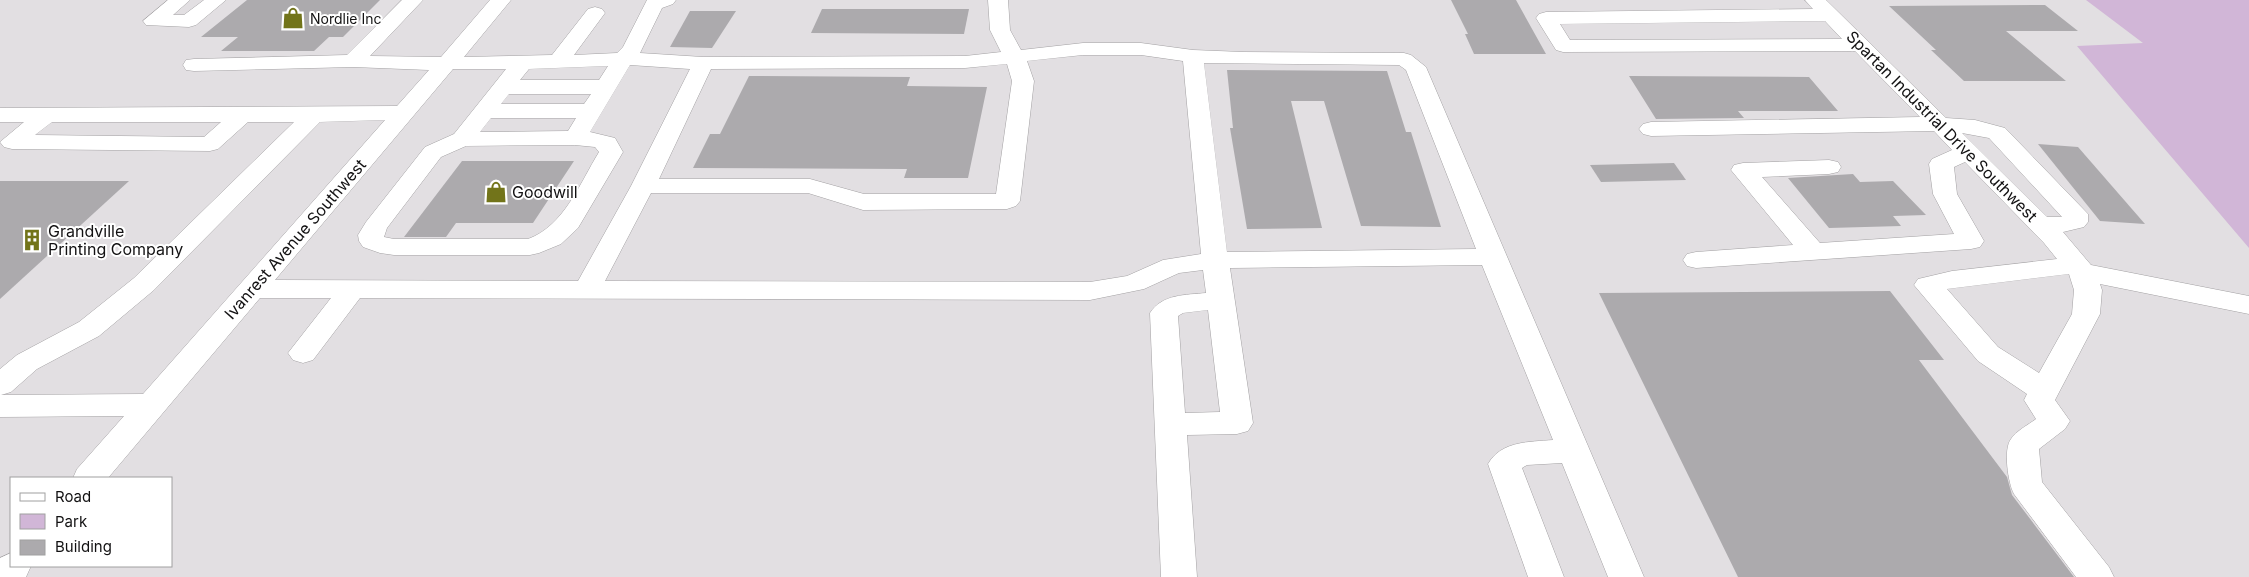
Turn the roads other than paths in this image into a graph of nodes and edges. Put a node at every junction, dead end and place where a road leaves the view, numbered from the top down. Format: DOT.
graph roads {
  1 [pos="180,0"];
  2 [pos="216,0"];
  3 [pos="413,0"];
  4 [pos="501,0"];
  5 [pos="666,0"];
  6 [pos="998,0"];
  7 [pos="1642,0"];
  8 [pos="1729,0"];
  9 [pos="1823,7"];
  10 [pos="595,13"];
  11 [pos="1744,16"];
  12 [pos="1654,17"];
  13 [pos="1861,45"];
  14 [pos="1193,56"];
  15 [pos="1014,57"];
  16 [pos="623,59"];
  17 [pos="353,61"];
  18 [pos="558,62"];
  19 [pos="447,63"];
  20 [pos="522,63"];
  21 [pos="703,63"];
  22 [pos="194,65"];
  23 [pos="503,87"];
  24 [pos="606,87"];
  25 [pos="484,111"];
  26 [pos="592,111"];
  27 [pos="403,113"];
  28 [pos="48,114"];
  29 [pos="0,115"];
  30 [pos="242,115"];
  31 [pos="314,115"];
  32 [pos="1940,124"];
  33 [pos="1652,128"];
  34 [pos="576,138"];
  35 [pos="462,139"];
  36 [pos="1968,152"];
  37 [pos="1830,167"];
  38 [pos="1993,177"];
  39 [pos="2041,179"];
  40 [pos="643,186"];
  41 [pos="2041,224"];
  42 [pos="1813,252"];
  43 [pos="1492,257"];
  44 [pos="1214,260"];
  45 [pos="1696,260"];
  46 [pos="2076,264"];
  47 [pos="252,289"];
  48 [pos="352,289"];
  49 [pos="586,291"];
  50 [pos="1221,300"];
  51 [pos="2249,305"];
  52 [pos="303,353"];
  53 [pos="0,385"];
  54 [pos="2045,392"];
  55 [pos="152,405"];
  56 [pos="0,406"];
  57 [pos="1170,424"];
  58 [pos="1573,450"];
  59 [pos="90,477"];
  60 [pos="13,567"];
  61 [pos="4,577"];
  62 [pos="1180,577"];
  63 [pos="1546,577"];
  64 [pos="1626,577"];
  65 [pos="2096,577"];
  1 -- 2 [label="street"];
  3 -- 17 [label="street"];
  4 -- 19 [label="street, Ivanrest Avenue Southwest"];
  5 -- 16 [label="street"];
  6 -- 15 [label="street"];
  7 -- 12 [label="street"];
  8 -- 11 [label="street"];
  9 -- 11 [label="street"];
  9 -- 13 [label="street, Spartan Industrial Drive Southwest"];
  10 -- 18 [label="street"];
  11 -- 12 [label="street"];
  12 -- 13 [label="street"];
  13 -- 32 [label="street, Spartan Industrial Drive Southwest"];
  14 -- 15 [label="street"];
  14 -- 43 [label="street"];
  14 -- 44 [label="street"];
  15 -- 21 [label="street"];
  15 -- 40 [label="street"];
  16 -- 18 [label="street"];
  16 -- 21 [label="street"];
  16 -- 24 [label="street"];
  17 -- 19 [label="street"];
  17 -- 22 [label="street"];
  18 -- 20 [label="street"];
  19 -- 20 [label="street"];
  19 -- 27 [label="street, Ivanrest Avenue Southwest"];
  20 -- 23 [label="street"];
  21 -- 40 [label="street"];
  23 -- 24 [label="street"];
  23 -- 25 [label="street"];
  24 -- 26 [label="street"];
  25 -- 26 [label="street"];
  25 -- 35 [label="street"];
  26 -- 34 [label="street"];
  27 -- 31 [label="street"];
  27 -- 47 [label="street, Ivanrest Avenue Southwest"];
  28 -- 29 [label="street"];
  28 -- 30 [label="street"];
  28 -- 30 [label="street"];
  30 -- 31 [label="street"];
  31 -- 53 [label="street"];
  32 -- 33 [label="street"];
  32 -- 36 [label="street, Spartan Industrial Drive Southwest"];
  32 -- 39 [label="street"];
  34 -- 35 [label="street"];
  34 -- 35 [label="street"];
  36 -- 38 [label="street, Spartan Industrial Drive Southwest"];
  36 -- 42 [label="street"];
  37 -- 42 [label="street"];
  38 -- 39 [label="street"];
  38 -- 41 [label="street, Spartan Industrial Drive Southwest"];
  39 -- 41 [label="street"];
  40 -- 49 [label="street"];
  41 -- 46 [label="street, Spartan Industrial Drive Southwest"];
  42 -- 45 [label="street"];
  43 -- 44 [label="street"];
  43 -- 58 [label="street"];
  44 -- 49 [label="street"];
  44 -- 50 [label="street"];
  46 -- 51 [label="street"];
  46 -- 54 [label="street"];
  46 -- 54 [label="street"];
  47 -- 48 [label="street"];
  47 -- 55 [label="street, Ivanrest Avenue Southwest"];
  48 -- 49 [label="street"];
  48 -- 52 [label="street"];
  50 -- 57 [label="street"];
  50 -- 57 [label="street"];
  54 -- 65 [label="street"];
  55 -- 56 [label="street"];
  55 -- 59 [label="street, Ivanrest Avenue Southwest"];
  57 -- 62 [label="street"];
  58 -- 63 [label="street"];
  58 -- 64 [label="street"];
  60 -- 61 [label="street"];
}
